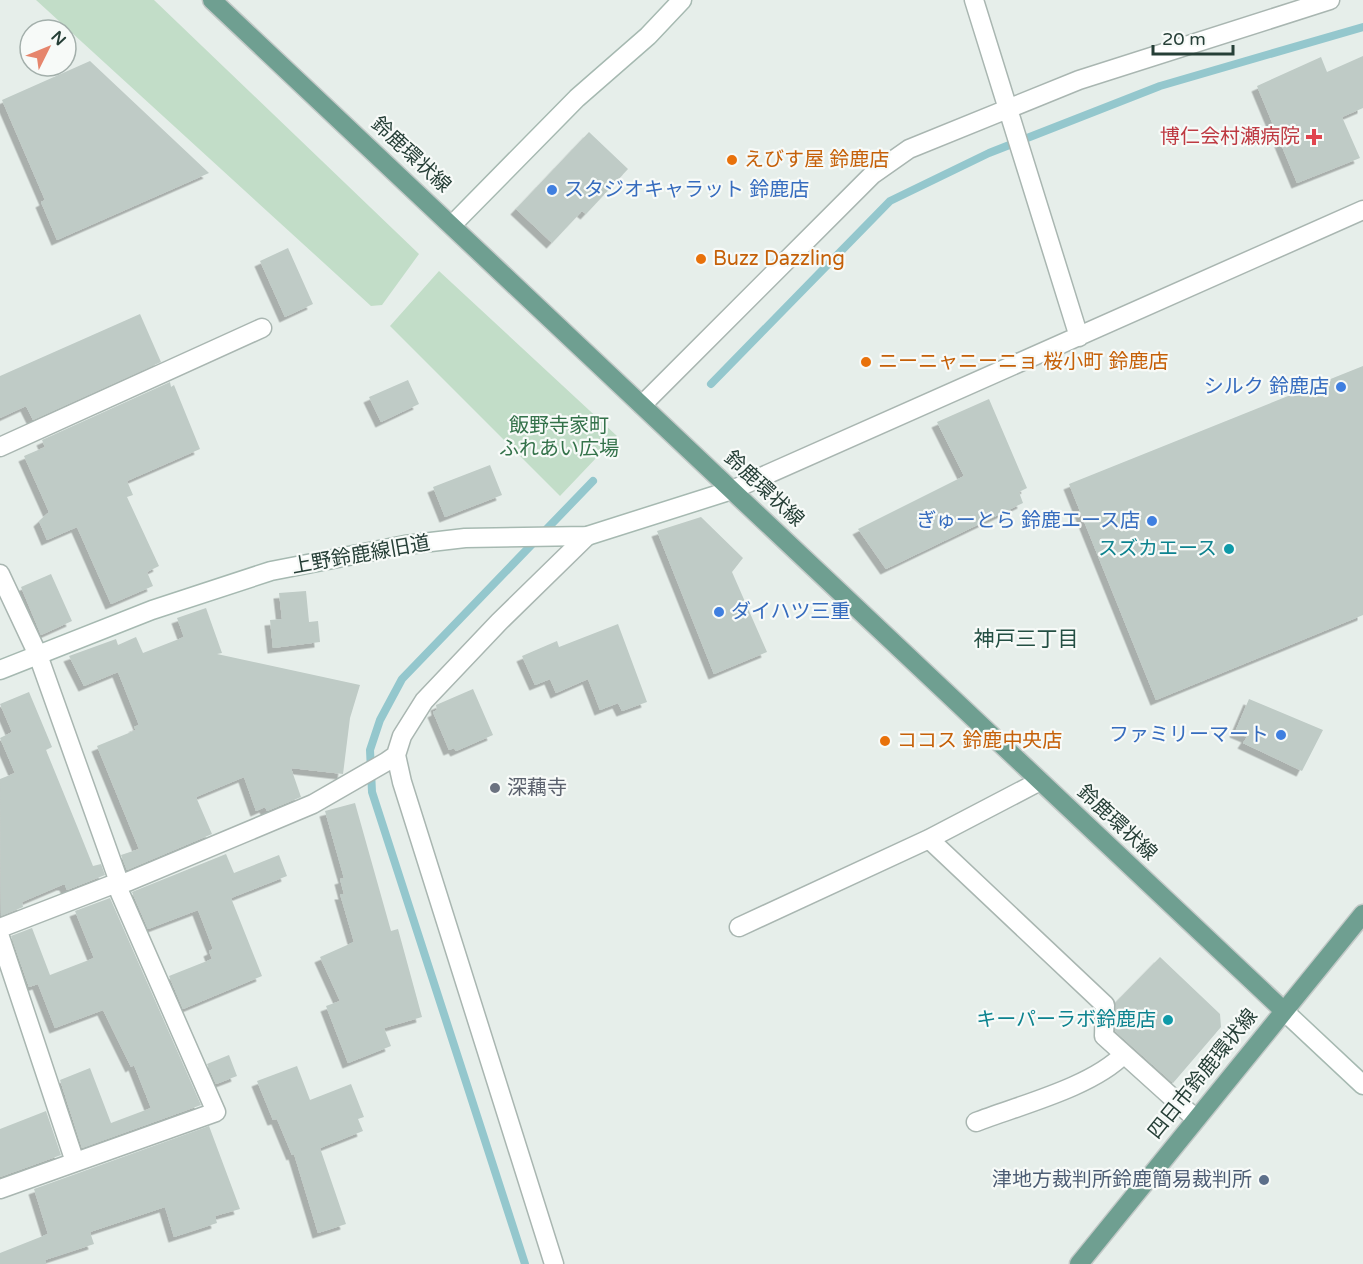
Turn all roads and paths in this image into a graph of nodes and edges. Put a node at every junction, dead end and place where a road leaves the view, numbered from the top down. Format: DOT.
graph roads {
  1 [pos="212,0"];
  2 [pos="682,0"];
  3 [pos="974,0"];
  4 [pos="1330,0"];
  5 [pos="1280,7"];
  6 [pos="1012,115"];
  7 [pos="1363,210"];
  8 [pos="453,225"];
  9 [pos="262,328"];
  10 [pos="1079,337"];
  11 [pos="642,405"];
  12 [pos="0,447"];
  13 [pos="732,490"];
  14 [pos="587,536"];
  15 [pos="0,574"];
  16 [pos="38,655"];
  17 [pos="0,670"];
  18 [pos="391,759"];
  19 [pos="1040,781"];
  20 [pos="929,839"];
  21 [pos="119,882"];
  22 [pos="1363,914"];
  23 [pos="739,927"];
  24 [pos="0,928"];
  25 [pos="0,937"];
  26 [pos="1284,1011"];
  27 [pos="1124,1054"];
  28 [pos="1363,1085"];
  29 [pos="1196,1119"];
  30 [pos="976,1122"];
  31 [pos="75,1162"];
  32 [pos="0,1189"];
  33 [pos="554,1264"];
  34 [pos="1079,1264"];
  1 -- 8 [label="main road, 鈴鹿環状線"];
  2 -- 8 [label="street"];
  3 -- 6 [label="street"];
  4 -- 5 [label="street"];
  5 -- 6 [label="street"];
  6 -- 10 [label="street"];
  6 -- 11 [label="street"];
  7 -- 10 [label="street, 上野鈴鹿線旧道"];
  8 -- 11 [label="main road, 鈴鹿環状線"];
  9 -- 12 [label="street"];
  10 -- 13 [label="street, 上野鈴鹿線旧道"];
  11 -- 13 [label="main road, 鈴鹿環状線"];
  13 -- 14 [label="street, 上野鈴鹿線旧道"];
  13 -- 19 [label="main road, 鈴鹿環状線"];
  14 -- 16 [label="street, 上野鈴鹿線旧道"];
  14 -- 18 [label="street"];
  15 -- 16 [label="street"];
  16 -- 17 [label="street, 上野鈴鹿線旧道"];
  16 -- 21 [label="street"];
  18 -- 21 [label="street"];
  18 -- 33 [label="street"];
  19 -- 20 [label="street"];
  19 -- 26 [label="main road, 鈴鹿環状線"];
  20 -- 23 [label="street"];
  20 -- 27 [label="street"];
  21 -- 24 [label="street"];
  21 -- 31 [label="street"];
  22 -- 26 [label="main road, 四日市鈴鹿環状線"];
  25 -- 31 [label="street"];
  26 -- 28 [label="street"];
  26 -- 29 [label="main road, 四日市鈴鹿環状線"];
  27 -- 29 [label="street"];
  27 -- 30 [label="street"];
  29 -- 34 [label="main road, 四日市鈴鹿環状線"];
  31 -- 32 [label="street"];
}
